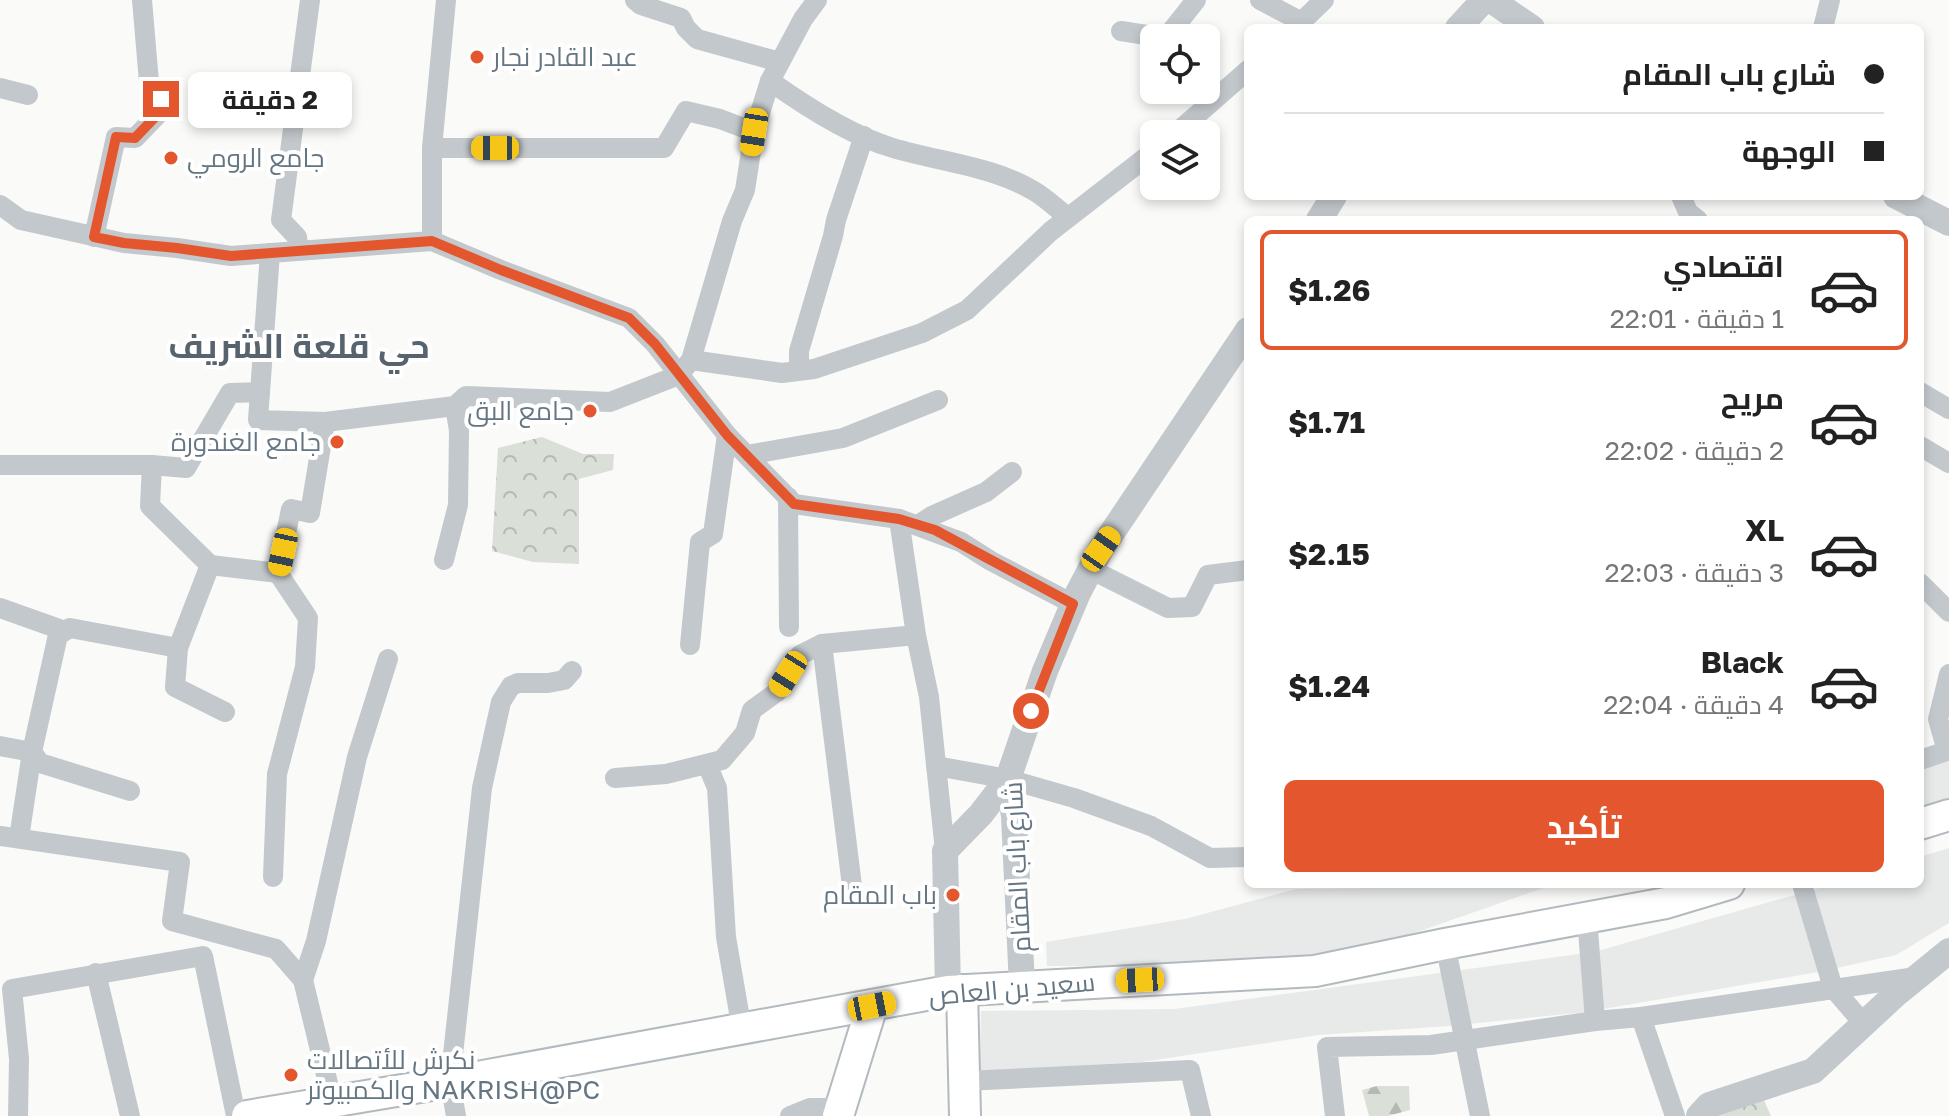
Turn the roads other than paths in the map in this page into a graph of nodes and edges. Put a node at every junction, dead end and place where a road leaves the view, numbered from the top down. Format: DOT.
graph roads {
  1 [pos="142,0"];
  2 [pos="310,0"];
  3 [pos="446,0"];
  4 [pos="635,0"];
  5 [pos="689,0"];
  6 [pos="817,0"];
  7 [pos="1196,0"];
  8 [pos="1260,0"];
  9 [pos="1324,0"];
  10 [pos="1484,0"];
  11 [pos="1830,0"];
  12 [pos="1497,14"];
  13 [pos="1297,24"];
  14 [pos="1300,24"];
  15 [pos="1462,24"];
  16 [pos="1522,24"];
  17 [pos="1824,24"];
  18 [pos="686,28"];
  19 [pos="1121,31"];
  20 [pos="780,62"];
  21 [pos="1244,74"];
  22 [pos="770,81"];
  23 [pos="0,88"];
  24 [pos="28,95"];
  25 [pos="1191,120"];
  26 [pos="754,132"];
  27 [pos="864,136"];
  28 [pos="432,148"];
  29 [pos="1140,162"];
  30 [pos="1904,200"];
  31 [pos="0,205"];
  32 [pos="1068,217"];
  33 [pos="1949,223"];
  34 [pos="94,237"];
  35 [pos="432,241"];
  36 [pos="299,250"];
  37 [pos="270,253"];
  38 [pos="1244,336"];
  39 [pos="685,368"];
  40 [pos="799,370"];
  41 [pos="260,392"];
  42 [pos="1924,394"];
  43 [pos="938,400"];
  44 [pos="455,406"];
  45 [pos="1949,409"];
  46 [pos="325,422"];
  47 [pos="727,435"];
  48 [pos="1924,448"];
  49 [pos="747,455"];
  50 [pos="1949,463"];
  51 [pos="0,465"];
  52 [pos="152,465"];
  53 [pos="1012,472"];
  54 [pos="788,497"];
  55 [pos="908,522"];
  56 [pos="444,560"];
  57 [pos="210,565"];
  58 [pos="1090,569"];
  59 [pos="1244,570"];
  60 [pos="278,573"];
  61 [pos="1924,587"];
  62 [pos="1073,604"];
  63 [pos="0,608"];
  64 [pos="1949,612"];
  65 [pos="789,627"];
  66 [pos="62,630"];
  67 [pos="916,635"];
  68 [pos="822,644"];
  69 [pos="690,645"];
  70 [pos="178,648"];
  71 [pos="388,659"];
  72 [pos="572,671"];
  73 [pos="1949,674"];
  74 [pos="225,712"];
  75 [pos="0,746"];
  76 [pos="32,752"];
  77 [pos="1924,759"];
  78 [pos="707,764"];
  79 [pos="936,766"];
  80 [pos="615,778"];
  81 [pos="1008,779"];
  82 [pos="130,791"];
  83 [pos="1949,815"];
  84 [pos="1924,823"];
  85 [pos="10,837"];
  86 [pos="945,851"];
  87 [pos="1244,857"];
  88 [pos="273,877"];
  89 [pos="852,886"];
  90 [pos="1704,888"];
  91 [pos="1803,888"];
  92 [pos="1666,894"];
  93 [pos="1587,917"];
  94 [pos="1445,944"];
  95 [pos="1949,951"];
  96 [pos="96,973"];
  97 [pos="1916,977"];
  98 [pos="303,980"];
  99 [pos="1022,986"];
  100 [pos="1833,988"];
  101 [pos="955,990"];
  102 [pos="872,1006"];
  103 [pos="1641,1017"];
  104 [pos="1595,1021"];
  105 [pos="1864,1024"];
  106 [pos="742,1030"];
  107 [pos="1464,1040"];
  108 [pos="965,1081"];
  109 [pos="450,1082"];
  110 [pos="334,1109"];
  111 [pos="840,1112"];
  112 [pos="18,1116"];
  113 [pos="130,1116"];
  114 [pos="236,1116"];
  115 [pos="247,1116"];
  116 [pos="456,1116"];
  117 [pos="790,1116"];
  118 [pos="965,1116"];
  119 [pos="1201,1116"];
  120 [pos="1335,1116"];
  121 [pos="1480,1116"];
  122 [pos="1675,1116"];
  123 [pos="1699,1116"];
  1 -- 34 [label="street"];
  2 -- 36 [label="street"];
  3 -- 28 [label="street"];
  4 -- 18 [label="street"];
  5 -- 18 [label="street"];
  6 -- 20 [label="street"];
  7 -- 19 [label="street"];
  8 -- 13 [label="street"];
  9 -- 14 [label="street"];
  10 -- 15 [label="street"];
  11 -- 17 [label="street"];
  12 -- 16 [label="street"];
  18 -- 20 [label="street"];
  20 -- 22 [label="street"];
  21 -- 25 [label="street"];
  22 -- 26 [label="street"];
  22 -- 27 [label="street"];
  23 -- 24 [label="street"];
  26 -- 28 [label="street"];
  26 -- 39 [label="street"];
  27 -- 32 [label="street"];
  27 -- 40 [label="street"];
  28 -- 35 [label="street"];
  29 -- 32 [label="street"];
  30 -- 33 [label="street"];
  31 -- 34 [label="street"];
  32 -- 40 [label="street"];
  34 -- 37 [label="street"];
  35 -- 36 [label="street"];
  35 -- 39 [label="street"];
  36 -- 37 [label="street"];
  37 -- 41 [label="street"];
  38 -- 58 [label="street, شارع باب المقام"];
  39 -- 40 [label="street"];
  39 -- 44 [label="street"];
  39 -- 47 [label="street"];
  41 -- 46 [label="street"];
  41 -- 52 [label="street"];
  42 -- 45 [label="street"];
  43 -- 49 [label="street"];
  44 -- 46 [label="street"];
  44 -- 56 [label="street"];
  46 -- 60 [label="street"];
  47 -- 49 [label="street"];
  47 -- 69 [label="street"];
  48 -- 50 [label="street"];
  49 -- 54 [label="street"];
  51 -- 52 [label="street"];
  52 -- 57 [label="street"];
  53 -- 55 [label="street"];
  54 -- 55 [label="street"];
  54 -- 65 [label="street"];
  55 -- 62 [label="street"];
  55 -- 67 [label="street"];
  57 -- 60 [label="street"];
  57 -- 70 [label="street"];
  58 -- 59 [label="street"];
  58 -- 62 [label="street, شارع باب المقام"];
  60 -- 88 [label="street"];
  61 -- 64 [label="street"];
  62 -- 81 [label="street, شارع باب المقام"];
  63 -- 66 [label="street"];
  66 -- 70 [label="street"];
  66 -- 76 [label="street"];
  67 -- 68 [label="street"];
  67 -- 79 [label="street"];
  68 -- 78 [label="street"];
  68 -- 89 [label="street"];
  70 -- 74 [label="street"];
  71 -- 98 [label="street"];
  72 -- 109 [label="street"];
  73 -- 77 [label="street"];
  75 -- 76 [label="street"];
  76 -- 82 [label="street"];
  76 -- 85 [label="street"];
  78 -- 80 [label="street"];
  78 -- 106 [label="street"];
  79 -- 81 [label="street"];
  79 -- 86 [label="street"];
  81 -- 86 [label="street"];
  81 -- 87 [label="street"];
  81 -- 99 [label="street, شارع باب المقام"];
  83 -- 84 [label="main road"];
  85 -- 98 [label="street"];
  86 -- 101 [label="street"];
  90 -- 92 [label="main road, سعيد بن العاص"];
  91 -- 100 [label="street"];
  92 -- 93 [label="main road, سعيد بن العاص"];
  93 -- 94 [label="main road, سعيد بن العاص"];
  93 -- 104 [label="street"];
  94 -- 99 [label="main road, سعيد بن العاص"];
  94 -- 107 [label="street"];
  95 -- 97 [label="street"];
  96 -- 112 [label="street"];
  96 -- 113 [label="street"];
  96 -- 114 [label="street"];
  97 -- 100 [label="street"];
  97 -- 105 [label="street"];
  98 -- 110 [label="street"];
  99 -- 101 [label="main road, سعيد بن العاص"];
  100 -- 103 [label="street"];
  100 -- 105 [label="street"];
  101 -- 102 [label="main road, سعيد بن العاص"];
  101 -- 108 [label="main road"];
  102 -- 106 [label="main road, سعيد بن العاص"];
  102 -- 111 [label="main road"];
  103 -- 104 [label="street"];
  103 -- 122 [label="street"];
  104 -- 107 [label="street"];
  105 -- 123 [label="street"];
  106 -- 109 [label="main road, سعيد بن العاص"];
  107 -- 120 [label="street"];
  107 -- 121 [label="street"];
  108 -- 118 [label="main road"];
  108 -- 119 [label="street"];
  109 -- 110 [label="main road, سعيد بن العاص"];
  109 -- 116 [label="street"];
  110 -- 115 [label="main road, سعيد بن العاص"];
  111 -- 117 [label="street"];
}
